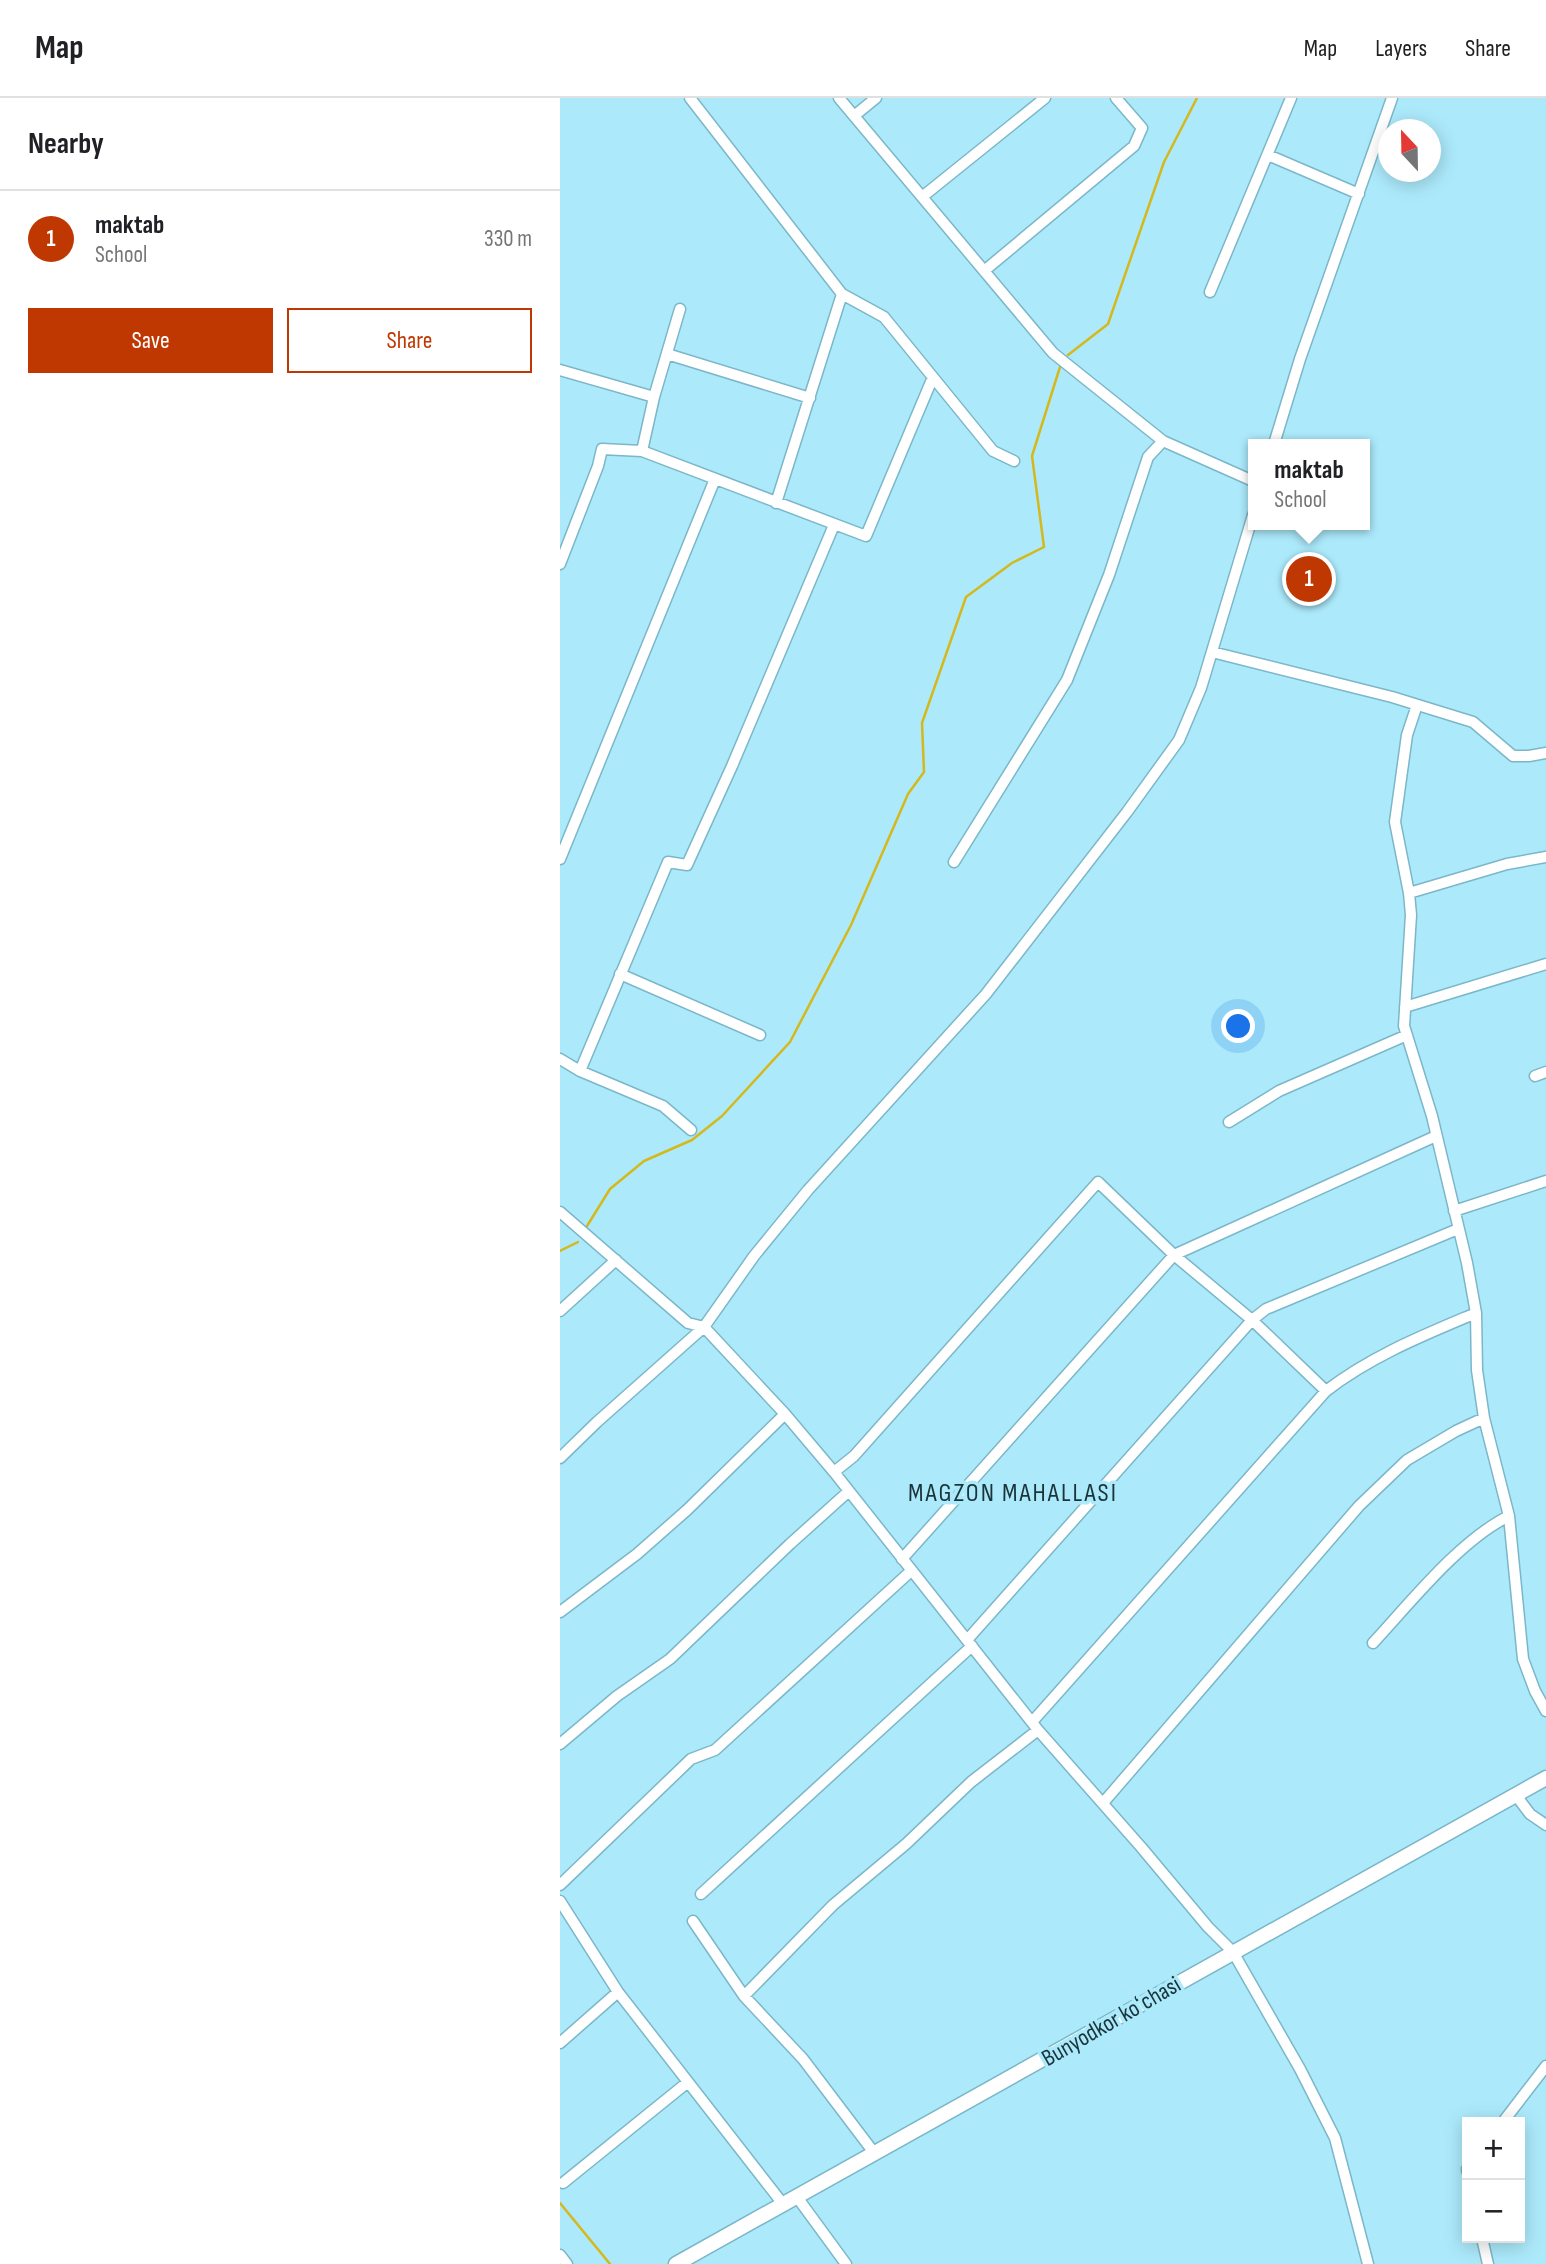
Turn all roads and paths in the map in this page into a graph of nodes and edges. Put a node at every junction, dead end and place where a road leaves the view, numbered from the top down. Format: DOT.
graph roads {
  1 [pos="690,98"];
  2 [pos="839,98"];
  3 [pos="876,98"];
  4 [pos="1045,98"];
  5 [pos="1116,98"];
  6 [pos="1291,98"];
  7 [pos="1392,98"];
  8 [pos="854,116"];
  9 [pos="1268,155"];
  10 [pos="1359,194"];
  11 [pos="922,197"];
  12 [pos="984,271"];
  13 [pos="1210,292"];
  14 [pos="842,294"];
  15 [pos="680,309"];
  16 [pos="667,354"];
  17 [pos="560,370"];
  18 [pos="933,377"];
  19 [pos="654,397"];
  20 [pos="810,398"];
  21 [pos="1276,439"];
  22 [pos="1163,440"];
  23 [pos="642,451"];
  24 [pos="1013,461"];
  25 [pos="715,479"];
  26 [pos="1248,479"];
  27 [pos="776,503"];
  28 [pos="834,525"];
  29 [pos="1249,530"];
  30 [pos="560,564"];
  31 [pos="1212,652"];
  32 [pos="1417,705"];
  33 [pos="1546,752"];
  34 [pos="1546,857"];
  35 [pos="560,859"];
  36 [pos="954,862"];
  37 [pos="1409,893"];
  38 [pos="1546,964"];
  39 [pos="620,974"];
  40 [pos="1405,1007"];
  41 [pos="760,1035"];
  42 [pos="1407,1035"];
  43 [pos="560,1059"];
  44 [pos="580,1071"];
  45 [pos="1229,1122"];
  46 [pos="691,1130"];
  47 [pos="1436,1136"];
  48 [pos="1546,1181"];
  49 [pos="1454,1211"];
  50 [pos="563,1219"];
  51 [pos="1458,1229"];
  52 [pos="1174,1255"];
  53 [pos="616,1260"];
  54 [pos="560,1311"];
  55 [pos="1476,1312"];
  56 [pos="1252,1321"];
  57 [pos="704,1327"];
  58 [pos="1326,1391"];
  59 [pos="785,1415"];
  60 [pos="1484,1418"];
  61 [pos="560,1458"];
  62 [pos="834,1472"];
  63 [pos="849,1491"];
  64 [pos="1509,1516"];
  65 [pos="902,1559"];
  66 [pos="911,1571"];
  67 [pos="560,1612"];
  68 [pos="969,1643"];
  69 [pos="1373,1643"];
  70 [pos="1546,1711"];
  71 [pos="1035,1726"];
  72 [pos="560,1744"];
  73 [pos="1546,1778"];
  74 [pos="1515,1794"];
  75 [pos="1103,1803"];
  76 [pos="1546,1825"];
  77 [pos="560,1885"];
  78 [pos="701,1894"];
  79 [pos="560,1901"];
  80 [pos="692,1921"];
  81 [pos="1233,1952"];
  82 [pos="618,1992"];
  83 [pos="744,1996"];
  84 [pos="560,2043"];
  85 [pos="1546,2066"];
  86 [pos="688,2082"];
  87 [pos="1507,2117"];
  88 [pos="875,2154"];
  89 [pos="563,2183"];
  90 [pos="797,2197"];
  91 [pos="783,2204"];
  92 [pos="1483,2243"];
  93 [pos="560,2255"];
  94 [pos="567,2264"];
  95 [pos="676,2264"];
  96 [pos="846,2264"];
  97 [pos="1368,2264"];
  98 [pos="1488,2264"];
  1 -- 14 [label="street"];
  2 -- 8 [label="street"];
  3 -- 8 [label="street"];
  4 -- 11 [label="street"];
  5 -- 12 [label="street"];
  6 -- 9 [label="street"];
  7 -- 10 [label="street"];
  8 -- 11 [label="street"];
  9 -- 10 [label="street"];
  9 -- 13 [label="street"];
  10 -- 21 [label="street"];
  11 -- 12 [label="street"];
  12 -- 22 [label="street"];
  14 -- 18 [label="street"];
  14 -- 20 [label="street"];
  15 -- 16 [label="street"];
  16 -- 19 [label="street"];
  16 -- 20 [label="street"];
  17 -- 19 [label="street"];
  18 -- 24 [label="street"];
  18 -- 28 [label="street"];
  19 -- 23 [label="street"];
  20 -- 27 [label="street"];
  22 -- 26 [label="street"];
  22 -- 36 [label="street"];
  23 -- 25 [label="street"];
  23 -- 30 [label="street"];
  25 -- 27 [label="street"];
  25 -- 35 [label="street"];
  27 -- 28 [label="street"];
  28 -- 39 [label="street"];
  29 -- 31 [label="street"];
  31 -- 32 [label="street"];
  31 -- 57 [label="street"];
  32 -- 33 [label="street"];
  32 -- 37 [label="street"];
  34 -- 37 [label="street"];
  37 -- 40 [label="street"];
  38 -- 40 [label="street"];
  39 -- 41 [label="street"];
  39 -- 44 [label="street"];
  40 -- 42 [label="street"];
  42 -- 45 [label="street"];
  42 -- 47 [label="street"];
  43 -- 44 [label="street"];
  44 -- 46 [label="street"];
  47 -- 49 [label="street"];
  47 -- 52 [label="street"];
  48 -- 49 [label="street"];
  49 -- 51 [label="street"];
  50 -- 53 [label="street"];
  51 -- 55 [label="street"];
  51 -- 56 [label="street"];
  52 -- 56 [label="street"];
  52 -- 62 [label="street"];
  52 -- 65 [label="street"];
  53 -- 54 [label="street"];
  53 -- 57 [label="street"];
  55 -- 58 [label="street"];
  55 -- 60 [label="street"];
  56 -- 58 [label="street"];
  56 -- 68 [label="street"];
  57 -- 59 [label="street"];
  57 -- 61 [label="street"];
  58 -- 71 [label="street"];
  59 -- 62 [label="street"];
  59 -- 67 [label="street"];
  60 -- 64 [label="street"];
  60 -- 75 [label="street"];
  62 -- 63 [label="street"];
  63 -- 65 [label="street"];
  63 -- 72 [label="street"];
  64 -- 69 [label="street"];
  64 -- 70 [label="street"];
  65 -- 66 [label="street"];
  66 -- 68 [label="street"];
  66 -- 77 [label="street"];
  68 -- 71 [label="street"];
  68 -- 78 [label="street"];
  71 -- 75 [label="street"];
  71 -- 83 [label="street"];
  73 -- 74 [label="main road, Bunyodkor koʻchasi"];
  74 -- 76 [label="street"];
  74 -- 81 [label="main road, Bunyodkor koʻchasi"];
  75 -- 81 [label="street"];
  79 -- 82 [label="street"];
  80 -- 83 [label="street"];
  81 -- 88 [label="main road, Bunyodkor koʻchasi"];
  81 -- 97 [label="street"];
  82 -- 84 [label="street"];
  82 -- 86 [label="street"];
  83 -- 88 [label="street"];
  85 -- 87 [label="street"];
  86 -- 89 [label="street"];
  86 -- 91 [label="street"];
  88 -- 90 [label="main road, Bunyodkor koʻchasi"];
  90 -- 91 [label="main road, Bunyodkor koʻchasi"];
  90 -- 96 [label="street"];
  91 -- 95 [label="main road, Bunyodkor koʻchasi"];
  92 -- 98 [label="street"];
  93 -- 94 [label="street"];
}
